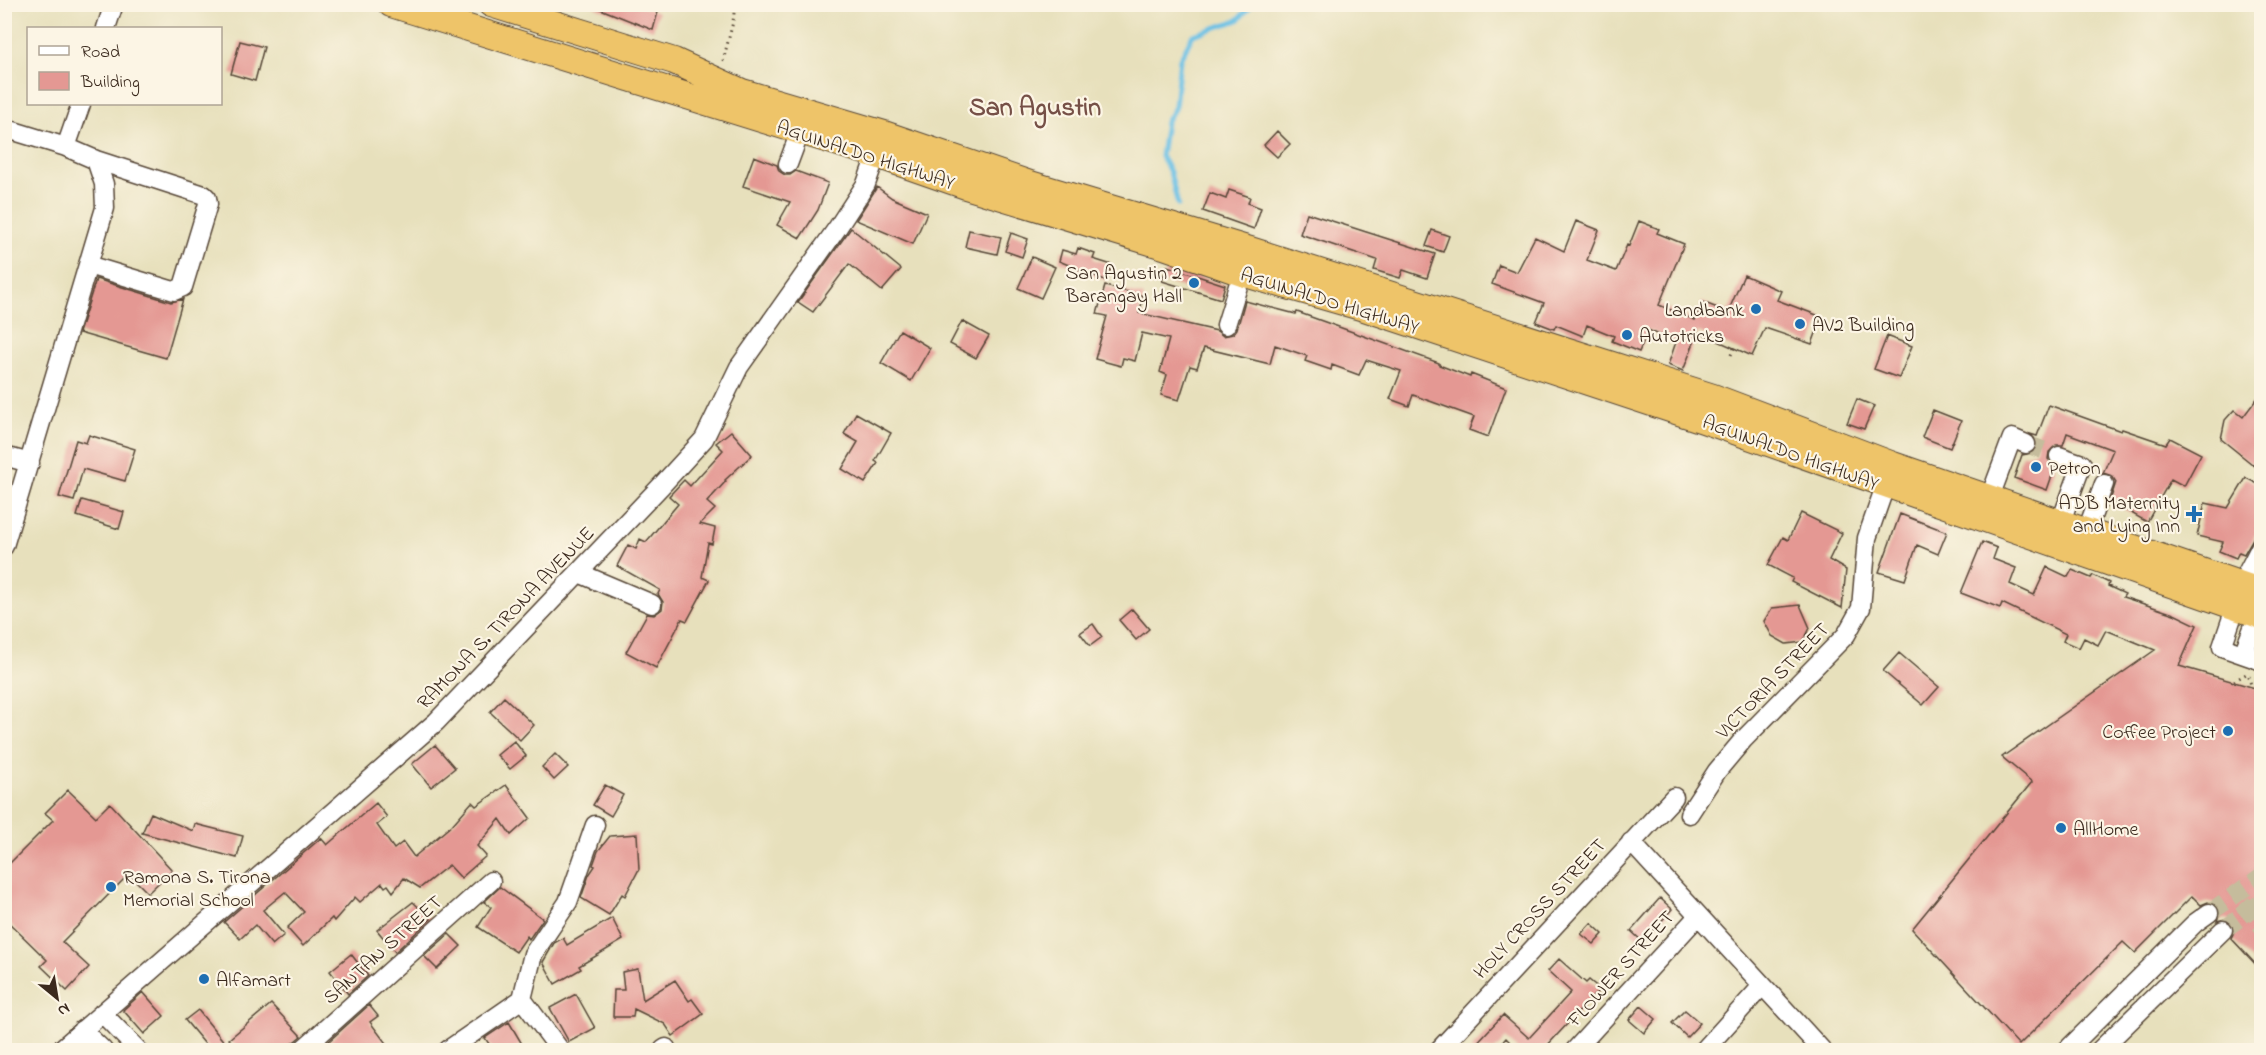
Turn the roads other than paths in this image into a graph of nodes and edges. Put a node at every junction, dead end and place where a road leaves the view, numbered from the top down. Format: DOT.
graph roads {
  1 [pos="114,4"];
  2 [pos="391,4"];
  3 [pos="491,4"];
  4 [pos="106,27"];
  5 [pos="81,105"];
  6 [pos="4,128"];
  7 [pos="800,132"];
  8 [pos="880,145"];
  9 [pos="66,147"];
  10 [pos="96,160"];
  11 [pos="788,164"];
  12 [pos="1246,261"];
  13 [pos="88,265"];
  14 [pos="1368,299"];
  15 [pos="1226,326"];
  16 [pos="1713,397"];
  17 [pos="1702,420"];
  18 [pos="2026,444"];
  19 [pos="4,456"];
  20 [pos="2059,456"];
  21 [pos="30,463"];
  22 [pos="1889,475"];
  23 [pos="2104,484"];
  24 [pos="1990,497"];
  25 [pos="2057,532"];
  26 [pos="2083,541"];
  27 [pos="2262,544"];
  28 [pos="4,546"];
  29 [pos="579,573"];
  30 [pos="2252,603"];
  31 [pos="652,604"];
  32 [pos="2262,661"];
  33 [pos="1674,797"];
  34 [pos="1689,814"];
  35 [pos="595,825"];
  36 [pos="1631,842"];
  37 [pos="491,881"];
  38 [pos="2209,913"];
  39 [pos="1698,916"];
  40 [pos="2223,930"];
  41 [pos="1762,986"];
  42 [pos="522,999"];
  43 [pos="102,1013"];
  44 [pos="82,1030"];
  45 [pos="60,1050"];
  46 [pos="103,1050"];
  47 [pos="138,1050"];
  48 [pos="302,1050"];
  49 [pos="448,1050"];
  50 [pos="560,1050"];
  51 [pos="1439,1050"];
  52 [pos="1575,1050"];
  53 [pos="1704,1050"];
  54 [pos="1822,1050"];
  55 [pos="2067,1050"];
  56 [pos="2100,1050"];
  1 -- 4 [label="street"];
  2 -- 7 [label="highway, AGUINALDO HIGHWAY"];
  3 -- 8 [label="highway, AGUINALDO HIGHWAY"];
  5 -- 9 [label="street"];
  6 -- 9 [label="street"];
  7 -- 8 [label="highway, AGUINALDO HIGHWAY"];
  7 -- 11 [label="street"];
  8 -- 12 [label="highway, AGUINALDO HIGHWAY"];
  8 -- 29 [label="street, RAMONA S. TIRONA AVENUE"];
  9 -- 10 [label="street"];
  10 -- 13 [label="street"];
  10 -- 13 [label="street"];
  12 -- 14 [label="highway, AGUINALDO HIGHWAY"];
  12 -- 15 [label="street"];
  13 -- 21 [label="street"];
  14 -- 16 [label="highway, AGUINALDO HIGHWAY"];
  14 -- 17 [label="highway, AGUINALDO HIGHWAY"];
  16 -- 17 [label="street"];
  16 -- 22 [label="highway, AGUINALDO HIGHWAY"];
  17 -- 22 [label="highway, AGUINALDO HIGHWAY"];
  18 -- 24 [label="street"];
  19 -- 21 [label="street"];
  20 -- 25 [label="street"];
  21 -- 28 [label="street"];
  22 -- 24 [label="highway, AGUINALDO HIGHWAY"];
  22 -- 25 [label="highway, AGUINALDO HIGHWAY"];
  22 -- 34 [label="street, VICTORIA STREET"];
  23 -- 26 [label="street"];
  24 -- 25 [label="highway, AGUINALDO HIGHWAY"];
  25 -- 26 [label="highway, AGUINALDO HIGHWAY"];
  26 -- 30 [label="highway, AGUINALDO HIGHWAY"];
  27 -- 30 [label="street"];
  29 -- 31 [label="street"];
  29 -- 43 [label="street, RAMONA S. TIRONA AVENUE"];
  30 -- 32 [label="street"];
  33 -- 36 [label="street, HOLY CROSS STREET"];
  35 -- 42 [label="street"];
  36 -- 39 [label="street"];
  36 -- 51 [label="street, HOLY CROSS STREET"];
  37 -- 48 [label="street, SANTAN STREET"];
  38 -- 55 [label="street"];
  39 -- 41 [label="street"];
  39 -- 52 [label="street, FLOWER STREET"];
  40 -- 56 [label="street"];
  41 -- 53 [label="street"];
  41 -- 54 [label="street"];
  42 -- 49 [label="street"];
  42 -- 50 [label="street"];
  43 -- 44 [label="street, RAMONA S. TIRONA AVENUE"];
  43 -- 47 [label="street"];
  44 -- 45 [label="street, RAMONA S. TIRONA AVENUE"];
  44 -- 46 [label="street"];
}
